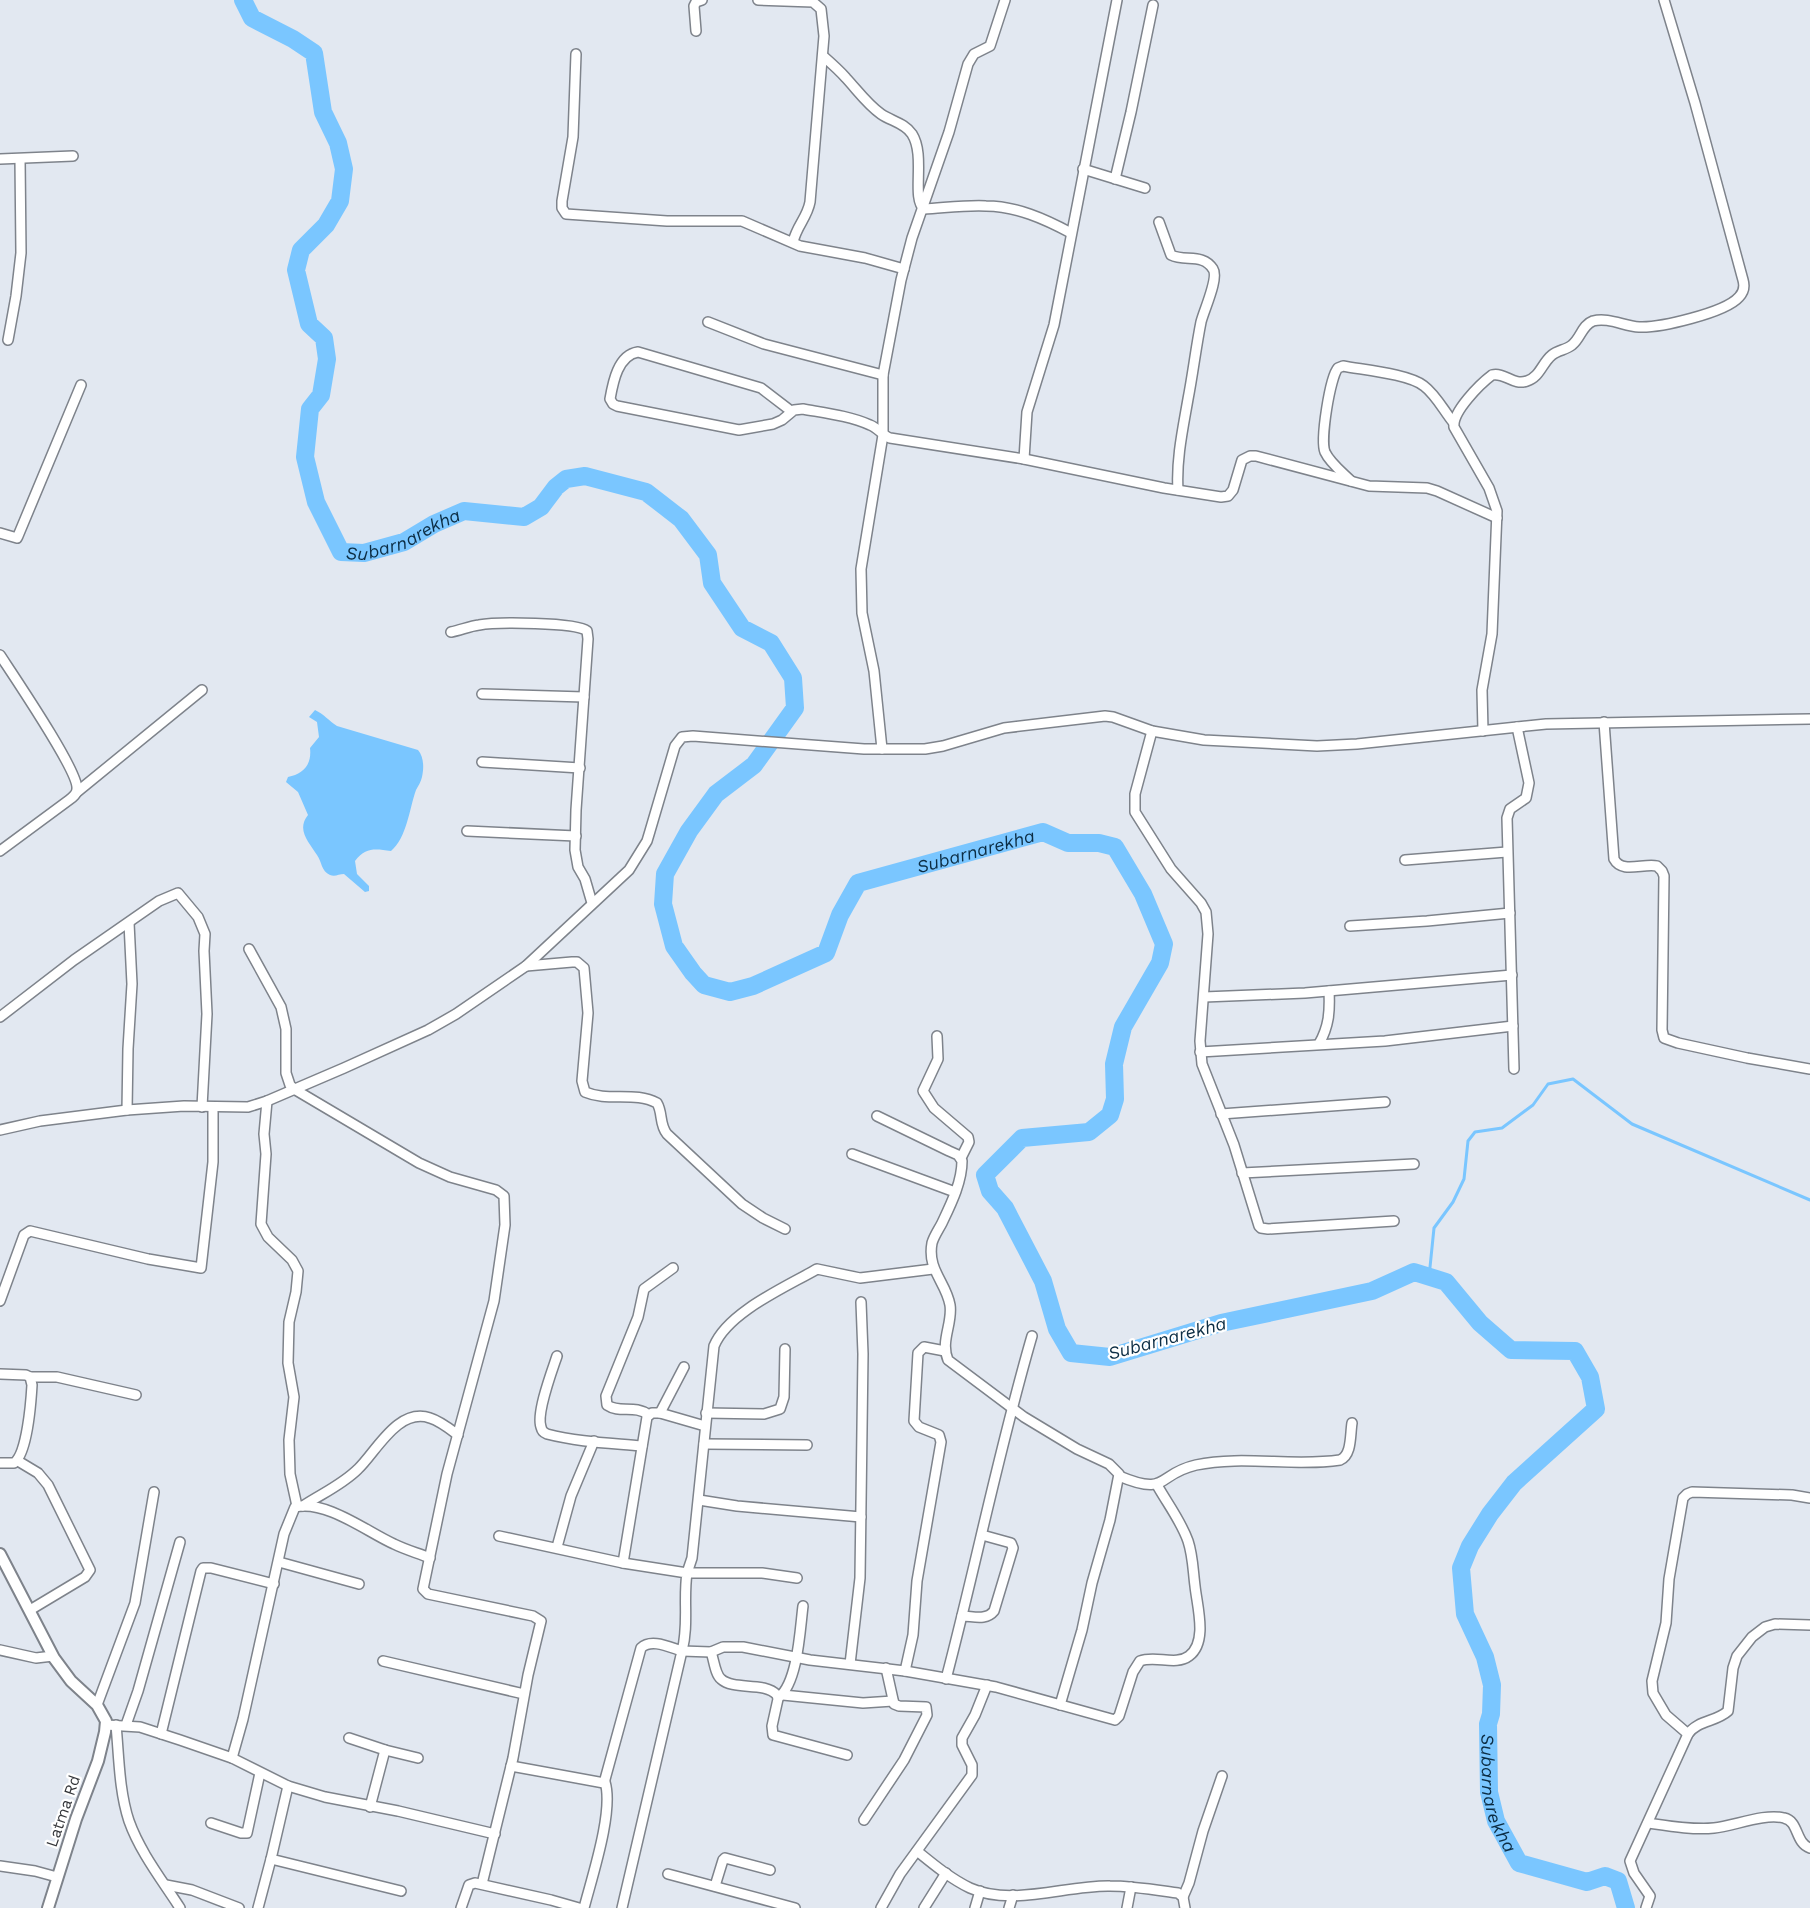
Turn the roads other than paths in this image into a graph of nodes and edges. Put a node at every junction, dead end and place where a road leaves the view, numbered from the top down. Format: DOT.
graph roads {
  1 [pos="702,0"];
  2 [pos="758,0"];
  3 [pos="1005,0"];
  4 [pos="1117,0"];
  5 [pos="1664,0"];
  6 [pos="1153,5"];
  7 [pos="696,31"];
  8 [pos="576,54"];
  9 [pos="823,56"];
  10 [pos="73,156"];
  11 [pos="0,159"];
  12 [pos="20,159"];
  13 [pos="1083,169"];
  14 [pos="1115,179"];
  15 [pos="1145,188"];
  16 [pos="924,209"];
  17 [pos="1159,222"];
  18 [pos="1071,233"];
  19 [pos="793,242"];
  20 [pos="904,269"];
  21 [pos="708,322"];
  22 [pos="8,340"];
  23 [pos="883,375"];
  24 [pos="81,384"];
  25 [pos="791,411"];
  26 [pos="1453,422"];
  27 [pos="883,435"];
  28 [pos="1024,459"];
  29 [pos="1352,482"];
  30 [pos="1178,490"];
  31 [pos="1497,518"];
  32 [pos="0,533"];
  33 [pos="451,632"];
  34 [pos="0,655"];
  35 [pos="202,690"];
  36 [pos="482,694"];
  37 [pos="584,698"];
  38 [pos="1810,719"];
  39 [pos="1604,722"];
  40 [pos="1517,727"];
  41 [pos="1483,730"];
  42 [pos="1152,731"];
  43 [pos="882,749"];
  44 [pos="482,762"];
  45 [pos="580,768"];
  46 [pos="77,792"];
  47 [pos="467,831"];
  48 [pos="576,836"];
  49 [pos="0,851"];
  50 [pos="1508,852"];
  51 [pos="1405,860"];
  52 [pos="592,903"];
  53 [pos="1510,913"];
  54 [pos="129,922"];
  55 [pos="1350,926"];
  56 [pos="249,949"];
  57 [pos="526,966"];
  58 [pos="1512,975"];
  59 [pos="1329,991"];
  60 [pos="1204,997"];
  61 [pos="0,1017"];
  62 [pos="1514,1026"];
  63 [pos="937,1036"];
  64 [pos="1319,1044"];
  65 [pos="1200,1052"];
  66 [pos="1514,1069"];
  67 [pos="1810,1069"];
  68 [pos="294,1089"];
  69 [pos="267,1101"];
  70 [pos="1385,1102"];
  71 [pos="202,1107"];
  72 [pos="213,1107"];
  73 [pos="127,1110"];
  74 [pos="1221,1114"];
  75 [pos="878,1116"];
  76 [pos="0,1129"];
  77 [pos="852,1154"];
  78 [pos="961,1158"];
  79 [pos="1414,1164"];
  80 [pos="1242,1173"];
  81 [pos="955,1192"];
  82 [pos="1394,1221"];
  83 [pos="785,1229"];
  84 [pos="674,1268"];
  85 [pos="933,1269"];
  86 [pos="0,1301"];
  87 [pos="861,1302"];
  88 [pos="1032,1336"];
  89 [pos="785,1349"];
  90 [pos="945,1351"];
  91 [pos="557,1356"];
  92 [pos="684,1368"];
  93 [pos="0,1374"];
  94 [pos="30,1377"];
  95 [pos="136,1395"];
  96 [pos="1011,1408"];
  97 [pos="660,1413"];
  98 [pos="706,1413"];
  99 [pos="649,1415"];
  100 [pos="1352,1424"];
  101 [pos="705,1426"];
  102 [pos="458,1435"];
  103 [pos="594,1441"];
  104 [pos="704,1444"];
  105 [pos="807,1445"];
  106 [pos="642,1446"];
  107 [pos="18,1461"];
  108 [pos="0,1463"];
  109 [pos="1119,1476"];
  110 [pos="1157,1485"];
  111 [pos="154,1492"];
  112 [pos="1810,1498"];
  113 [pos="699,1500"];
  114 [pos="300,1506"];
  115 [pos="861,1516"];
  116 [pos="982,1535"];
  117 [pos="499,1536"];
  118 [pos="180,1542"];
  119 [pos="557,1548"];
  120 [pos="0,1554"];
  121 [pos="430,1558"];
  122 [pos="279,1562"];
  123 [pos="623,1563"];
  124 [pos="5,1573"];
  125 [pos="687,1573"];
  126 [pos="797,1578"];
  127 [pos="274,1584"];
  128 [pos="359,1584"];
  129 [pos="803,1606"];
  130 [pos="30,1610"];
  131 [pos="962,1616"];
  132 [pos="1810,1625"];
  133 [pos="0,1650"];
  134 [pos="682,1651"];
  135 [pos="711,1652"];
  136 [pos="53,1656"];
  137 [pos="796,1656"];
  138 [pos="383,1661"];
  139 [pos="850,1665"];
  140 [pos="885,1668"];
  141 [pos="905,1671"];
  142 [pos="945,1678"];
  143 [pos="987,1685"];
  144 [pos="524,1694"];
  145 [pos="780,1697"];
  146 [pos="892,1701"];
  147 [pos="97,1705"];
  148 [pos="1060,1705"];
  149 [pos="116,1725"];
  150 [pos="161,1734"];
  151 [pos="1688,1734"];
  152 [pos="349,1738"];
  153 [pos="385,1750"];
  154 [pos="847,1755"];
  155 [pos="232,1758"];
  156 [pos="418,1758"];
  157 [pos="511,1766"];
  158 [pos="260,1773"];
  159 [pos="1222,1776"];
  160 [pos="605,1782"];
  161 [pos="288,1786"];
  162 [pos="370,1807"];
  163 [pos="864,1820"];
  164 [pos="212,1823"];
  165 [pos="1648,1823"];
  166 [pos="495,1834"];
  167 [pos="1810,1848"];
  168 [pos="917,1851"];
  169 [pos="271,1859"];
  170 [pos="0,1866"];
  171 [pos="770,1870"];
  172 [pos="946,1873"];
  173 [pos="668,1874"];
  174 [pos="57,1877"];
  175 [pos="482,1884"];
  176 [pos="166,1886"];
  177 [pos="715,1886"];
  178 [pos="1131,1887"];
  179 [pos="401,1890"];
  180 [pos="980,1892"];
  181 [pos="1013,1895"];
  182 [pos="1183,1897"];
  183 [pos="48,1908"];
  184 [pos="180,1908"];
  185 [pos="239,1908"];
  186 [pos="258,1908"];
  187 [pos="461,1908"];
  188 [pos="579,1908"];
  189 [pos="584,1908"];
  190 [pos="622,1908"];
  191 [pos="795,1908"];
  192 [pos="881,1908"];
  193 [pos="924,1908"];
  194 [pos="975,1908"];
  195 [pos="1009,1908"];
  196 [pos="1127,1908"];
  197 [pos="1185,1908"];
  198 [pos="1646,1908"];
  1 -- 7 [label="street"];
  2 -- 9 [label="street"];
  3 -- 16 [label="street"];
  4 -- 13 [label="street"];
  5 -- 26 [label="street"];
  6 -- 14 [label="street"];
  8 -- 19 [label="street"];
  9 -- 16 [label="street"];
  9 -- 19 [label="street"];
  10 -- 12 [label="street"];
  11 -- 12 [label="street"];
  12 -- 22 [label="street"];
  13 -- 14 [label="street"];
  13 -- 18 [label="street"];
  14 -- 15 [label="street"];
  16 -- 18 [label="street"];
  16 -- 20 [label="street"];
  17 -- 30 [label="street"];
  18 -- 28 [label="street"];
  19 -- 20 [label="street"];
  20 -- 23 [label="street"];
  21 -- 23 [label="street"];
  23 -- 27 [label="street"];
  24 -- 32 [label="street"];
  25 -- 25 [label="street"];
  25 -- 27 [label="street"];
  26 -- 29 [label="street"];
  26 -- 31 [label="street"];
  27 -- 28 [label="street"];
  27 -- 43 [label="street"];
  28 -- 30 [label="street"];
  29 -- 30 [label="street"];
  29 -- 31 [label="street"];
  31 -- 41 [label="street"];
  33 -- 37 [label="street"];
  34 -- 46 [label="street"];
  35 -- 46 [label="street"];
  36 -- 37 [label="street"];
  37 -- 45 [label="street"];
  38 -- 39 [label="street"];
  39 -- 40 [label="street"];
  39 -- 67 [label="street"];
  40 -- 41 [label="street"];
  40 -- 50 [label="street"];
  41 -- 42 [label="street"];
  42 -- 43 [label="street"];
  42 -- 60 [label="street"];
  43 -- 52 [label="street"];
  44 -- 45 [label="street"];
  45 -- 48 [label="street"];
  46 -- 49 [label="street"];
  47 -- 48 [label="street"];
  48 -- 52 [label="street"];
  50 -- 51 [label="street"];
  50 -- 53 [label="street"];
  52 -- 57 [label="street"];
  53 -- 55 [label="street"];
  53 -- 58 [label="street"];
  54 -- 61 [label="street"];
  54 -- 71 [label="street"];
  54 -- 73 [label="street"];
  56 -- 68 [label="street"];
  57 -- 68 [label="street"];
  57 -- 83 [label="street"];
  58 -- 59 [label="street"];
  58 -- 62 [label="street"];
  59 -- 60 [label="street"];
  59 -- 64 [label="street"];
  60 -- 65 [label="street"];
  62 -- 64 [label="street"];
  62 -- 66 [label="street"];
  63 -- 78 [label="street"];
  64 -- 65 [label="street"];
  65 -- 74 [label="street"];
  68 -- 69 [label="street"];
  68 -- 102 [label="street"];
  69 -- 72 [label="street"];
  69 -- 114 [label="street"];
  70 -- 74 [label="street"];
  71 -- 72 [label="street"];
  71 -- 73 [label="street"];
  72 -- 86 [label="street"];
  73 -- 76 [label="street"];
  74 -- 80 [label="street"];
  75 -- 78 [label="street"];
  77 -- 81 [label="street"];
  78 -- 81 [label="street"];
  79 -- 80 [label="street"];
  80 -- 82 [label="street"];
  81 -- 85 [label="street"];
  84 -- 99 [label="street"];
  85 -- 90 [label="street"];
  85 -- 98 [label="street"];
  87 -- 115 [label="street"];
  88 -- 96 [label="street"];
  89 -- 98 [label="street"];
  90 -- 96 [label="street"];
  90 -- 141 [label="street"];
  91 -- 103 [label="street"];
  92 -- 97 [label="street"];
  93 -- 94 [label="street"];
  94 -- 95 [label="street"];
  94 -- 107 [label="street"];
  96 -- 109 [label="street"];
  96 -- 116 [label="street"];
  97 -- 99 [label="street"];
  97 -- 101 [label="street"];
  98 -- 101 [label="street"];
  99 -- 106 [label="street"];
  100 -- 110 [label="street"];
  101 -- 104 [label="street"];
  102 -- 114 [label="street"];
  102 -- 121 [label="street"];
  103 -- 106 [label="street"];
  103 -- 119 [label="street"];
  104 -- 105 [label="street"];
  104 -- 113 [label="street"];
  106 -- 123 [label="street"];
  107 -- 108 [label="street"];
  107 -- 130 [label="street"];
  109 -- 110 [label="street"];
  109 -- 148 [label="street"];
  110 -- 148 [label="street"];
  111 -- 147 [label="street"];
  112 -- 151 [label="street"];
  113 -- 115 [label="street"];
  113 -- 125 [label="street"];
  114 -- 121 [label="street"];
  114 -- 122 [label="street"];
  115 -- 139 [label="street"];
  116 -- 131 [label="street"];
  116 -- 131 [label="street"];
  117 -- 119 [label="street"];
  118 -- 149 [label="street"];
  119 -- 123 [label="street"];
  120 -- 124 [label="street"];
  121 -- 144 [label="street"];
  122 -- 127 [label="street"];
  122 -- 128 [label="street"];
  123 -- 125 [label="street"];
  124 -- 130 [label="street"];
  125 -- 126 [label="street"];
  125 -- 134 [label="street"];
  127 -- 150 [label="street"];
  127 -- 155 [label="street"];
  129 -- 137 [label="street"];
  130 -- 136 [label="street"];
  131 -- 142 [label="street"];
  132 -- 151 [label="street"];
  133 -- 136 [label="street"];
  134 -- 135 [label="street"];
  134 -- 160 [label="street"];
  134 -- 190 [label="street"];
  135 -- 137 [label="street"];
  135 -- 145 [label="street"];
  136 -- 147 [label="street"];
  137 -- 139 [label="street"];
  137 -- 145 [label="street"];
  138 -- 144 [label="street"];
  139 -- 140 [label="street"];
  140 -- 141 [label="street"];
  140 -- 146 [label="street"];
  141 -- 142 [label="street"];
  142 -- 143 [label="street"];
  143 -- 148 [label="street"];
  143 -- 168 [label="street"];
  144 -- 157 [label="street"];
  145 -- 146 [label="street"];
  145 -- 154 [label="street"];
  146 -- 163 [label="street"];
  147 -- 149 [label="street"];
  149 -- 150 [label="street"];
  149 -- 174 [label="street, Latma Rd"];
  149 -- 176 [label="street"];
  150 -- 155 [label="street"];
  151 -- 165 [label="street"];
  152 -- 153 [label="street"];
  153 -- 156 [label="street"];
  153 -- 162 [label="street"];
  155 -- 158 [label="street"];
  157 -- 160 [label="street"];
  157 -- 166 [label="street"];
  158 -- 161 [label="street"];
  158 -- 164 [label="street"];
  159 -- 182 [label="street"];
  160 -- 189 [label="street"];
  161 -- 162 [label="street"];
  161 -- 169 [label="street"];
  162 -- 166 [label="street"];
  165 -- 167 [label="street"];
  165 -- 198 [label="street"];
  166 -- 175 [label="street"];
  168 -- 172 [label="street"];
  168 -- 192 [label="street"];
  169 -- 179 [label="street"];
  169 -- 186 [label="street"];
  170 -- 174 [label="street"];
  171 -- 177 [label="street"];
  172 -- 180 [label="street"];
  172 -- 193 [label="street"];
  173 -- 177 [label="street"];
  174 -- 183 [label="street, Latma Rd"];
  175 -- 187 [label="street"];
  175 -- 188 [label="street"];
  176 -- 184 [label="street"];
  176 -- 185 [label="street"];
  177 -- 191 [label="street"];
  178 -- 181 [label="street"];
  178 -- 182 [label="street"];
  178 -- 196 [label="street"];
  180 -- 181 [label="street"];
  180 -- 194 [label="street"];
  181 -- 195 [label="street"];
  182 -- 197 [label="street"];
}
